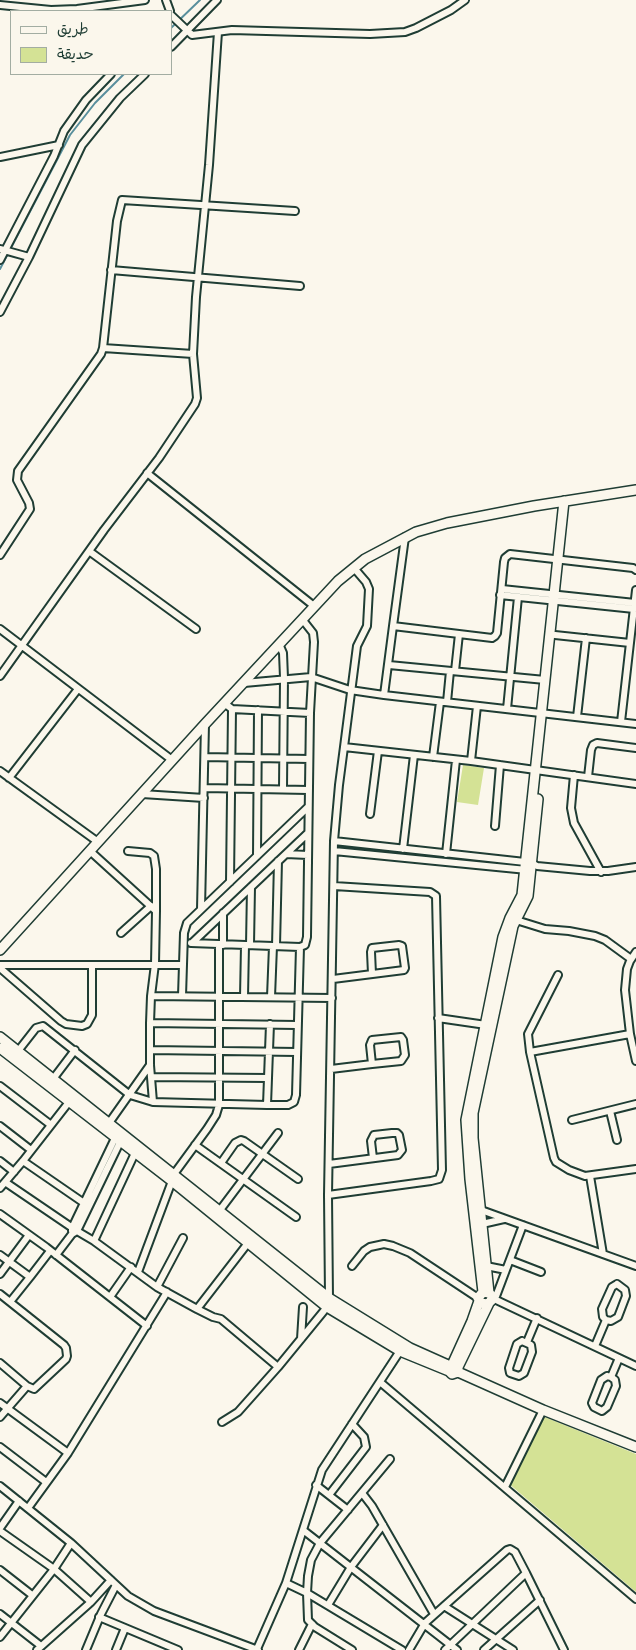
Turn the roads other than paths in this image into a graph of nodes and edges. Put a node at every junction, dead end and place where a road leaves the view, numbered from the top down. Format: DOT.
graph roads {
  1 [pos="145,0"];
  2 [pos="217,0"];
  3 [pos="465,0"];
  4 [pos="0,5"];
  5 [pos="172,16"];
  6 [pos="187,31"];
  7 [pos="218,32"];
  8 [pos="172,46"];
  9 [pos="110,75"];
  10 [pos="143,75"];
  11 [pos="59,145"];
  12 [pos="0,156"];
  13 [pos="205,204"];
  14 [pos="295,211"];
  15 [pos="2,250"];
  16 [pos="29,257"];
  17 [pos="0,260"];
  18 [pos="112,270"];
  19 [pos="198,278"];
  20 [pos="300,286"];
  21 [pos="0,312"];
  22 [pos="103,348"];
  23 [pos="193,354"];
  24 [pos="147,473"];
  25 [pos="636,490"];
  26 [pos="567,501"];
  27 [pos="405,537"];
  28 [pos="89,551"];
  29 [pos="0,555"];
  30 [pos="560,561"];
  31 [pos="354,568"];
  32 [pos="636,570"];
  33 [pos="636,590"];
  34 [pos="501,592"];
  35 [pos="518,597"];
  36 [pos="556,598"];
  37 [pos="314,606"];
  38 [pos="634,606"];
  39 [pos="302,619"];
  40 [pos="393,626"];
  41 [pos="0,629"];
  42 [pos="196,629"];
  43 [pos="459,634"];
  44 [pos="555,635"];
  45 [pos="586,638"];
  46 [pos="630,643"];
  47 [pos="279,644"];
  48 [pos="22,646"];
  49 [pos="388,665"];
  50 [pos="452,671"];
  51 [pos="0,676"];
  52 [pos="510,676"];
  53 [pos="312,677"];
  54 [pos="284,678"];
  55 [pos="545,680"];
  56 [pos="243,683"];
  57 [pos="78,688"];
  58 [pos="350,690"];
  59 [pos="384,696"];
  60 [pos="440,702"];
  61 [pos="447,702"];
  62 [pos="224,703"];
  63 [pos="477,706"];
  64 [pos="232,709"];
  65 [pos="506,709"];
  66 [pos="258,710"];
  67 [pos="284,712"];
  68 [pos="310,713"];
  69 [pos="544,713"];
  70 [pos="578,717"];
  71 [pos="621,722"];
  72 [pos="205,724"];
  73 [pos="636,724"];
  74 [pos="344,747"];
  75 [pos="636,748"];
  76 [pos="378,751"];
  77 [pos="414,755"];
  78 [pos="205,757"];
  79 [pos="433,757"];
  80 [pos="232,758"];
  81 [pos="257,758"];
  82 [pos="283,758"];
  83 [pos="309,759"];
  84 [pos="172,760"];
  85 [pos="456,760"];
  86 [pos="471,761"];
  87 [pos="500,765"];
  88 [pos="538,770"];
  89 [pos="0,771"];
  90 [pos="574,775"];
  91 [pos="588,777"];
  92 [pos="9,778"];
  93 [pos="636,784"];
  94 [pos="205,788"];
  95 [pos="231,789"];
  96 [pos="257,790"];
  97 [pos="283,790"];
  98 [pos="308,790"];
  99 [pos="142,794"];
  100 [pos="204,798"];
  101 [pos="308,807"];
  102 [pos="370,814"];
  103 [pos="495,826"];
  104 [pos="308,833"];
  105 [pos="98,842"];
  106 [pos="334,842"];
  107 [pos="404,849"];
  108 [pos="90,851"];
  109 [pos="128,851"];
  110 [pos="334,851"];
  111 [pos="286,854"];
  112 [pos="308,854"];
  113 [pos="446,854"];
  114 [pos="257,856"];
  115 [pos="278,861"];
  116 [pos="530,866"];
  117 [pos="636,867"];
  118 [pos="601,872"];
  119 [pos="230,882"];
  120 [pos="334,886"];
  121 [pos="251,887"];
  122 [pos="154,909"];
  123 [pos="201,909"];
  124 [pos="224,913"];
  125 [pos="516,920"];
  126 [pos="121,933"];
  127 [pos="184,943"];
  128 [pos="192,943"];
  129 [pos="221,944"];
  130 [pos="248,945"];
  131 [pos="274,946"];
  132 [pos="300,947"];
  133 [pos="0,950"];
  134 [pos="636,952"];
  135 [pos="631,959"];
  136 [pos="155,964"];
  137 [pos="183,964"];
  138 [pos="92,965"];
  139 [pos="0,966"];
  140 [pos="372,974"];
  141 [pos="558,975"];
  142 [pos="332,978"];
  143 [pos="151,996"];
  144 [pos="182,996"];
  145 [pos="220,997"];
  146 [pos="244,997"];
  147 [pos="270,997"];
  148 [pos="298,998"];
  149 [pos="332,998"];
  150 [pos="636,1012"];
  151 [pos="627,1014"];
  152 [pos="438,1018"];
  153 [pos="150,1023"];
  154 [pos="220,1023"];
  155 [pos="270,1024"];
  156 [pos="298,1025"];
  157 [pos="486,1025"];
  158 [pos="630,1034"];
  159 [pos="0,1037"];
  160 [pos="0,1048"];
  161 [pos="75,1050"];
  162 [pos="150,1050"];
  163 [pos="219,1050"];
  164 [pos="18,1051"];
  165 [pos="270,1051"];
  166 [pos="297,1052"];
  167 [pos="530,1052"];
  168 [pos="636,1061"];
  169 [pos="372,1064"];
  170 [pos="150,1065"];
  171 [pos="331,1070"];
  172 [pos="151,1077"];
  173 [pos="218,1077"];
  174 [pos="268,1078"];
  175 [pos="53,1079"];
  176 [pos="0,1086"];
  177 [pos="130,1095"];
  178 [pos="69,1102"];
  179 [pos="153,1102"];
  180 [pos="636,1104"];
  181 [pos="219,1105"];
  182 [pos="267,1105"];
  183 [pos="610,1111"];
  184 [pos="572,1120"];
  185 [pos="109,1123"];
  186 [pos="51,1125"];
  187 [pos="0,1126"];
  188 [pos="278,1133"];
  189 [pos="120,1136"];
  190 [pos="617,1140"];
  191 [pos="196,1145"];
  192 [pos="31,1150"];
  193 [pos="135,1153"];
  194 [pos="263,1154"];
  195 [pos="373,1158"];
  196 [pos="0,1161"];
  197 [pos="23,1161"];
  198 [pos="221,1163"];
  199 [pos="329,1164"];
  200 [pos="636,1169"];
  201 [pos="14,1172"];
  202 [pos="590,1176"];
  203 [pos="173,1177"];
  204 [pos="243,1179"];
  205 [pos="298,1179"];
  206 [pos="2,1185"];
  207 [pos="328,1195"];
  208 [pos="84,1203"];
  209 [pos="481,1210"];
  210 [pos="0,1214"];
  211 [pos="218,1214"];
  212 [pos="296,1217"];
  213 [pos="505,1218"];
  214 [pos="482,1224"];
  215 [pos="523,1225"];
  216 [pos="74,1231"];
  217 [pos="29,1235"];
  218 [pos="183,1238"];
  219 [pos="94,1241"];
  220 [pos="248,1243"];
  221 [pos="53,1253"];
  222 [pos="603,1254"];
  223 [pos="0,1255"];
  224 [pos="510,1260"];
  225 [pos="9,1261"];
  226 [pos="352,1266"];
  227 [pos="486,1266"];
  228 [pos="636,1266"];
  229 [pos="131,1267"];
  230 [pos="506,1270"];
  231 [pos="138,1272"];
  232 [pos="541,1272"];
  233 [pos="0,1274"];
  234 [pos="30,1277"];
  235 [pos="158,1287"];
  236 [pos="168,1292"];
  237 [pos="0,1294"];
  238 [pos="110,1297"];
  239 [pos="486,1298"];
  240 [pos="10,1302"];
  241 [pos="328,1303"];
  242 [pos="303,1308"];
  243 [pos="197,1309"];
  244 [pos="537,1318"];
  245 [pos="606,1320"];
  246 [pos="147,1326"];
  247 [pos="301,1339"];
  248 [pos="527,1342"];
  249 [pos="595,1346"];
  250 [pos="400,1351"];
  251 [pos="619,1358"];
  252 [pos="0,1363"];
  253 [pos="278,1366"];
  254 [pos="636,1366"];
  255 [pos="454,1368"];
  256 [pos="611,1377"];
  257 [pos="380,1382"];
  258 [pos="27,1386"];
  259 [pos="0,1403"];
  260 [pos="7,1408"];
  261 [pos="543,1410"];
  262 [pos="0,1417"];
  263 [pos="222,1422"];
  264 [pos="352,1424"];
  265 [pos="0,1447"];
  266 [pos="636,1447"];
  267 [pos="68,1454"];
  268 [pos="390,1459"];
  269 [pos="46,1482"];
  270 [pos="316,1485"];
  271 [pos="0,1486"];
  272 [pos="505,1487"];
  273 [pos="362,1493"];
  274 [pos="329,1495"];
  275 [pos="19,1501"];
  276 [pos="28,1508"];
  277 [pos="348,1510"];
  278 [pos="383,1525"];
  279 [pos="0,1529"];
  280 [pos="303,1530"];
  281 [pos="71,1543"];
  282 [pos="320,1543"];
  283 [pos="351,1567"];
  284 [pos="54,1569"];
  285 [pos="0,1570"];
  286 [pos="526,1573"];
  287 [pos="114,1583"];
  288 [pos="286,1583"];
  289 [pos="307,1593"];
  290 [pos="32,1595"];
  291 [pos="636,1599"];
  292 [pos="540,1600"];
  293 [pos="91,1602"];
  294 [pos="328,1605"];
  295 [pos="444,1606"];
  296 [pos="0,1614"];
  297 [pos="434,1614"];
  298 [pos="100,1617"];
  299 [pos="11,1623"];
  300 [pos="424,1623"];
  301 [pos="312,1624"];
  302 [pos="472,1624"];
  303 [pos="125,1628"];
  304 [pos="0,1637"];
  305 [pos="496,1639"];
  306 [pos="450,1644"];
  307 [pos="343,1647"];
  308 [pos="39,1648"];
  309 [pos="257,1649"];
  310 [pos="86,1650"];
  311 [pos="116,1650"];
  312 [pos="178,1650"];
  313 [pos="299,1650"];
  314 [pos="352,1650"];
  315 [pos="402,1650"];
  316 [pos="409,1650"];
  317 [pos="445,1650"];
  318 [pos="457,1650"];
  319 [pos="484,1650"];
  320 [pos="513,1650"];
  321 [pos="564,1650"];
  1 -- 4 [label="street"];
  2 -- 6 [label="street"];
  3 -- 7 [label="street"];
  5 -- 6 [label="street"];
  6 -- 7 [label="street"];
  6 -- 8 [label="street"];
  7 -- 13 [label="street"];
  9 -- 11 [label="street"];
  10 -- 16 [label="street"];
  11 -- 12 [label="street"];
  11 -- 15 [label="street"];
  13 -- 14 [label="street"];
  13 -- 18 [label="street"];
  13 -- 19 [label="street"];
  15 -- 16 [label="street"];
  15 -- 17 [label="street"];
  16 -- 21 [label="street"];
  18 -- 19 [label="street"];
  18 -- 22 [label="street"];
  19 -- 20 [label="street"];
  19 -- 23 [label="street"];
  22 -- 23 [label="street"];
  22 -- 29 [label="street"];
  23 -- 24 [label="street"];
  24 -- 28 [label="street"];
  24 -- 37 [label="street"];
  25 -- 26 [label="main road"];
  26 -- 27 [label="main road"];
  26 -- 30 [label="main road"];
  27 -- 31 [label="main road"];
  27 -- 40 [label="street"];
  28 -- 42 [label="street"];
  28 -- 48 [label="street"];
  30 -- 32 [label="street"];
  30 -- 34 [label="street"];
  30 -- 36 [label="main road"];
  31 -- 37 [label="main road"];
  31 -- 58 [label="street"];
  33 -- 38 [label="street"];
  34 -- 35 [label="street"];
  34 -- 36 [label="street"];
  34 -- 43 [label="street"];
  35 -- 36 [label="street"];
  35 -- 52 [label="street"];
  36 -- 38 [label="street"];
  36 -- 44 [label="main road"];
  36 -- 55 [label="main road"];
  37 -- 39 [label="main road"];
  38 -- 46 [label="street"];
  39 -- 47 [label="main road"];
  39 -- 53 [label="street"];
  40 -- 43 [label="street"];
  40 -- 49 [label="street"];
  41 -- 48 [label="street"];
  43 -- 50 [label="street"];
  44 -- 45 [label="street"];
  44 -- 69 [label="main road"];
  45 -- 46 [label="street"];
  45 -- 70 [label="street"];
  46 -- 71 [label="street"];
  47 -- 54 [label="street"];
  47 -- 56 [label="main road"];
  48 -- 51 [label="street"];
  48 -- 57 [label="street"];
  49 -- 50 [label="street"];
  49 -- 59 [label="street"];
  50 -- 52 [label="street"];
  50 -- 61 [label="street"];
  52 -- 55 [label="street"];
  52 -- 65 [label="street"];
  53 -- 54 [label="street"];
  53 -- 58 [label="street"];
  53 -- 68 [label="street"];
  54 -- 56 [label="street"];
  54 -- 67 [label="street"];
  55 -- 69 [label="main road"];
  56 -- 62 [label="main road"];
  57 -- 84 [label="street"];
  57 -- 92 [label="street"];
  58 -- 59 [label="street"];
  58 -- 74 [label="street"];
  59 -- 60 [label="street"];
  60 -- 61 [label="street"];
  60 -- 79 [label="street"];
  61 -- 63 [label="street"];
  62 -- 64 [label="street"];
  62 -- 72 [label="main road"];
  63 -- 65 [label="street"];
  63 -- 86 [label="street"];
  64 -- 66 [label="street"];
  64 -- 80 [label="street"];
  65 -- 69 [label="street"];
  66 -- 67 [label="street"];
  66 -- 81 [label="street"];
  67 -- 68 [label="street"];
  67 -- 82 [label="street"];
  68 -- 83 [label="street"];
  69 -- 70 [label="street"];
  69 -- 88 [label="main road"];
  70 -- 71 [label="street"];
  71 -- 73 [label="street"];
  72 -- 78 [label="street"];
  72 -- 84 [label="main road"];
  74 -- 76 [label="street"];
  74 -- 106 [label="street"];
  75 -- 91 [label="street"];
  76 -- 77 [label="street"];
  76 -- 102 [label="street"];
  77 -- 79 [label="street"];
  77 -- 107 [label="street"];
  78 -- 80 [label="street"];
  78 -- 94 [label="street"];
  79 -- 85 [label="street"];
  80 -- 81 [label="street"];
  80 -- 95 [label="street"];
  81 -- 82 [label="street"];
  81 -- 96 [label="street"];
  82 -- 83 [label="street"];
  82 -- 97 [label="street"];
  83 -- 98 [label="street"];
  84 -- 99 [label="main road"];
  85 -- 86 [label="street"];
  85 -- 113 [label="street"];
  86 -- 87 [label="street"];
  87 -- 88 [label="street"];
  87 -- 103 [label="street"];
  88 -- 90 [label="street"];
  88 -- 116 [label="main road"];
  89 -- 92 [label="street"];
  90 -- 91 [label="street"];
  90 -- 118 [label="street"];
  91 -- 93 [label="street"];
  92 -- 105 [label="street"];
  94 -- 95 [label="street"];
  94 -- 100 [label="street"];
  95 -- 96 [label="street"];
  95 -- 119 [label="street"];
  96 -- 97 [label="street"];
  96 -- 114 [label="street"];
  97 -- 98 [label="street"];
  98 -- 101 [label="street"];
  99 -- 100 [label="street"];
  99 -- 105 [label="main road"];
  100 -- 123 [label="street"];
  101 -- 104 [label="street"];
  101 -- 114 [label="street"];
  104 -- 111 [label="street"];
  104 -- 112 [label="street"];
  105 -- 108 [label="main road"];
  106 -- 107 [label="street"];
  106 -- 110 [label="street"];
  107 -- 113 [label="street"];
  108 -- 122 [label="street"];
  108 -- 133 [label="main road"];
  109 -- 122 [label="street"];
  110 -- 116 [label="street"];
  110 -- 120 [label="street"];
  111 -- 112 [label="street"];
  111 -- 115 [label="street"];
  112 -- 132 [label="street"];
  113 -- 116 [label="street"];
  114 -- 119 [label="street"];
  115 -- 121 [label="street"];
  115 -- 131 [label="street"];
  116 -- 118 [label="street"];
  116 -- 125 [label="main road"];
  116 -- 157 [label="main road"];
  117 -- 118 [label="street"];
  119 -- 123 [label="street"];
  120 -- 142 [label="street"];
  120 -- 152 [label="street"];
  121 -- 124 [label="street"];
  121 -- 130 [label="street"];
  122 -- 126 [label="street"];
  122 -- 136 [label="street"];
  123 -- 127 [label="street"];
  124 -- 128 [label="street"];
  124 -- 129 [label="street"];
  125 -- 135 [label="street"];
  125 -- 209 [label="main road"];
  127 -- 128 [label="street"];
  127 -- 137 [label="street"];
  128 -- 129 [label="street"];
  129 -- 130 [label="street"];
  129 -- 145 [label="street"];
  130 -- 131 [label="street"];
  130 -- 146 [label="street"];
  131 -- 132 [label="street"];
  131 -- 147 [label="street"];
  132 -- 148 [label="street"];
  134 -- 135 [label="street"];
  135 -- 151 [label="street"];
  136 -- 137 [label="street"];
  136 -- 138 [label="street"];
  136 -- 143 [label="street"];
  137 -- 144 [label="street"];
  138 -- 139 [label="street"];
  138 -- 139 [label="street"];
  140 -- 140 [label="street"];
  140 -- 142 [label="street"];
  141 -- 167 [label="street"];
  142 -- 149 [label="street"];
  143 -- 144 [label="street"];
  143 -- 153 [label="street"];
  144 -- 145 [label="street"];
  145 -- 146 [label="street"];
  145 -- 154 [label="street"];
  146 -- 147 [label="street"];
  147 -- 148 [label="street"];
  148 -- 149 [label="street"];
  148 -- 156 [label="street"];
  149 -- 171 [label="street"];
  150 -- 151 [label="street"];
  151 -- 158 [label="street"];
  152 -- 157 [label="street"];
  152 -- 207 [label="street"];
  153 -- 154 [label="street"];
  153 -- 162 [label="street"];
  154 -- 155 [label="street"];
  154 -- 163 [label="street"];
  155 -- 156 [label="street"];
  155 -- 165 [label="street"];
  156 -- 166 [label="street"];
  157 -- 239 [label="main road"];
  158 -- 167 [label="street"];
  158 -- 168 [label="street"];
  159 -- 164 [label="main road"];
  160 -- 178 [label="main road"];
  161 -- 164 [label="street"];
  161 -- 175 [label="street"];
  161 -- 177 [label="street"];
  162 -- 163 [label="street"];
  162 -- 170 [label="street"];
  163 -- 165 [label="street"];
  163 -- 173 [label="street"];
  164 -- 175 [label="main road"];
  165 -- 166 [label="street"];
  165 -- 174 [label="street"];
  166 -- 182 [label="street"];
  167 -- 202 [label="street"];
  169 -- 169 [label="street"];
  169 -- 171 [label="street"];
  170 -- 172 [label="street"];
  170 -- 177 [label="street"];
  171 -- 199 [label="street"];
  172 -- 173 [label="street"];
  172 -- 179 [label="street"];
  173 -- 174 [label="street"];
  173 -- 181 [label="street"];
  174 -- 182 [label="street"];
  175 -- 185 [label="main road"];
  176 -- 186 [label="street"];
  177 -- 179 [label="street"];
  177 -- 185 [label="street"];
  178 -- 186 [label="street"];
  178 -- 189 [label="main road"];
  179 -- 181 [label="street"];
  180 -- 183 [label="street"];
  181 -- 182 [label="street"];
  181 -- 191 [label="street"];
  183 -- 184 [label="street"];
  183 -- 190 [label="street"];
  185 -- 189 [label="main road"];
  186 -- 192 [label="street"];
  187 -- 192 [label="street"];
  188 -- 194 [label="street"];
  189 -- 193 [label="main road"];
  189 -- 203 [label="main road"];
  189 -- 208 [label="street"];
  189 -- 216 [label="street"];
  191 -- 198 [label="street"];
  191 -- 203 [label="street"];
  192 -- 197 [label="street"];
  193 -- 203 [label="main road"];
  193 -- 219 [label="street"];
  194 -- 198 [label="street"];
  194 -- 204 [label="street"];
  194 -- 205 [label="street"];
  195 -- 195 [label="street"];
  195 -- 199 [label="street"];
  196 -- 201 [label="street"];
  197 -- 201 [label="street"];
  197 -- 208 [label="street"];
  198 -- 204 [label="street"];
  199 -- 207 [label="street"];
  200 -- 202 [label="street"];
  201 -- 206 [label="street"];
  202 -- 222 [label="street"];
  203 -- 211 [label="main road"];
  203 -- 231 [label="street"];
  204 -- 211 [label="street"];
  204 -- 212 [label="street"];
  206 -- 216 [label="street"];
  207 -- 241 [label="street"];
  208 -- 216 [label="street"];
  209 -- 213 [label="street"];
  209 -- 214 [label="main road"];
  210 -- 217 [label="street"];
  211 -- 220 [label="main road"];
  211 -- 241 [label="main road"];
  213 -- 214 [label="street"];
  213 -- 215 [label="street"];
  214 -- 227 [label="main road"];
  215 -- 222 [label="street"];
  215 -- 224 [label="street"];
  216 -- 219 [label="street"];
  216 -- 221 [label="street"];
  217 -- 221 [label="street"];
  217 -- 225 [label="street"];
  218 -- 235 [label="street"];
  219 -- 229 [label="street"];
  220 -- 241 [label="main road"];
  220 -- 243 [label="street"];
  221 -- 234 [label="street"];
  221 -- 238 [label="street"];
  222 -- 228 [label="street"];
  223 -- 225 [label="street"];
  224 -- 230 [label="street"];
  224 -- 232 [label="street"];
  225 -- 233 [label="street"];
  225 -- 234 [label="street"];
  226 -- 239 [label="street"];
  227 -- 230 [label="street"];
  227 -- 239 [label="main road"];
  229 -- 231 [label="street"];
  229 -- 238 [label="street"];
  230 -- 239 [label="street"];
  231 -- 235 [label="street"];
  234 -- 240 [label="street"];
  235 -- 236 [label="street"];
  236 -- 243 [label="street"];
  236 -- 246 [label="street"];
  237 -- 240 [label="street"];
  238 -- 246 [label="street"];
  239 -- 244 [label="street"];
  239 -- 255 [label="main road"];
  240 -- 258 [label="street"];
  241 -- 247 [label="street"];
  241 -- 250 [label="main road"];
  241 -- 255 [label="main road"];
  242 -- 247 [label="street"];
  243 -- 253 [label="street"];
  244 -- 248 [label="street"];
  244 -- 249 [label="street"];
  245 -- 245 [label="street"];
  245 -- 249 [label="street"];
  246 -- 267 [label="street"];
  247 -- 253 [label="street"];
  248 -- 248 [label="street"];
  249 -- 251 [label="street"];
  250 -- 255 [label="main road"];
  250 -- 257 [label="street"];
  251 -- 254 [label="street"];
  251 -- 256 [label="street"];
  252 -- 258 [label="street"];
  253 -- 263 [label="street"];
  255 -- 261 [label="main road"];
  256 -- 256 [label="street"];
  257 -- 264 [label="street"];
  257 -- 272 [label="street"];
  258 -- 260 [label="street"];
  259 -- 260 [label="street"];
  260 -- 262 [label="street"];
  260 -- 267 [label="street"];
  261 -- 266 [label="main road"];
  261 -- 272 [label="street"];
  264 -- 270 [label="street"];
  264 -- 274 [label="street"];
  265 -- 269 [label="street"];
  267 -- 269 [label="street"];
  268 -- 273 [label="street"];
  269 -- 276 [label="street"];
  270 -- 274 [label="street"];
  270 -- 280 [label="street"];
  271 -- 275 [label="street"];
  272 -- 291 [label="street"];
  273 -- 277 [label="street"];
  273 -- 278 [label="street"];
  274 -- 277 [label="street"];
  275 -- 276 [label="street"];
  275 -- 279 [label="street"];
  276 -- 281 [label="street"];
  277 -- 282 [label="street"];
  278 -- 283 [label="street"];
  278 -- 297 [label="street"];
  279 -- 284 [label="street"];
  280 -- 282 [label="street"];
  280 -- 288 [label="street"];
  281 -- 284 [label="street"];
  281 -- 287 [label="street"];
  282 -- 283 [label="street"];
  282 -- 289 [label="street"];
  283 -- 294 [label="street"];
  283 -- 300 [label="street"];
  284 -- 290 [label="street"];
  284 -- 293 [label="street"];
  285 -- 290 [label="street"];
  286 -- 292 [label="street"];
  286 -- 295 [label="street"];
  286 -- 302 [label="street"];
  287 -- 293 [label="street"];
  287 -- 298 [label="street"];
  287 -- 309 [label="street"];
  288 -- 289 [label="street"];
  288 -- 309 [label="street"];
  289 -- 294 [label="street"];
  289 -- 301 [label="street"];
  290 -- 299 [label="street"];
  292 -- 305 [label="street"];
  292 -- 321 [label="street"];
  293 -- 308 [label="street"];
  294 -- 315 [label="street"];
  295 -- 297 [label="street"];
  295 -- 302 [label="street"];
  296 -- 299 [label="street"];
  297 -- 300 [label="street"];
  298 -- 303 [label="street"];
  298 -- 310 [label="street"];
  299 -- 304 [label="street"];
  299 -- 308 [label="street"];
  300 -- 306 [label="street"];
  300 -- 316 [label="street"];
  301 -- 307 [label="street"];
  301 -- 313 [label="street"];
  302 -- 305 [label="street"];
  302 -- 306 [label="street"];
  303 -- 311 [label="street"];
  303 -- 312 [label="street"];
  305 -- 319 [label="street"];
  305 -- 320 [label="street"];
  306 -- 317 [label="street"];
  306 -- 318 [label="street"];
  307 -- 314 [label="street"];
}
